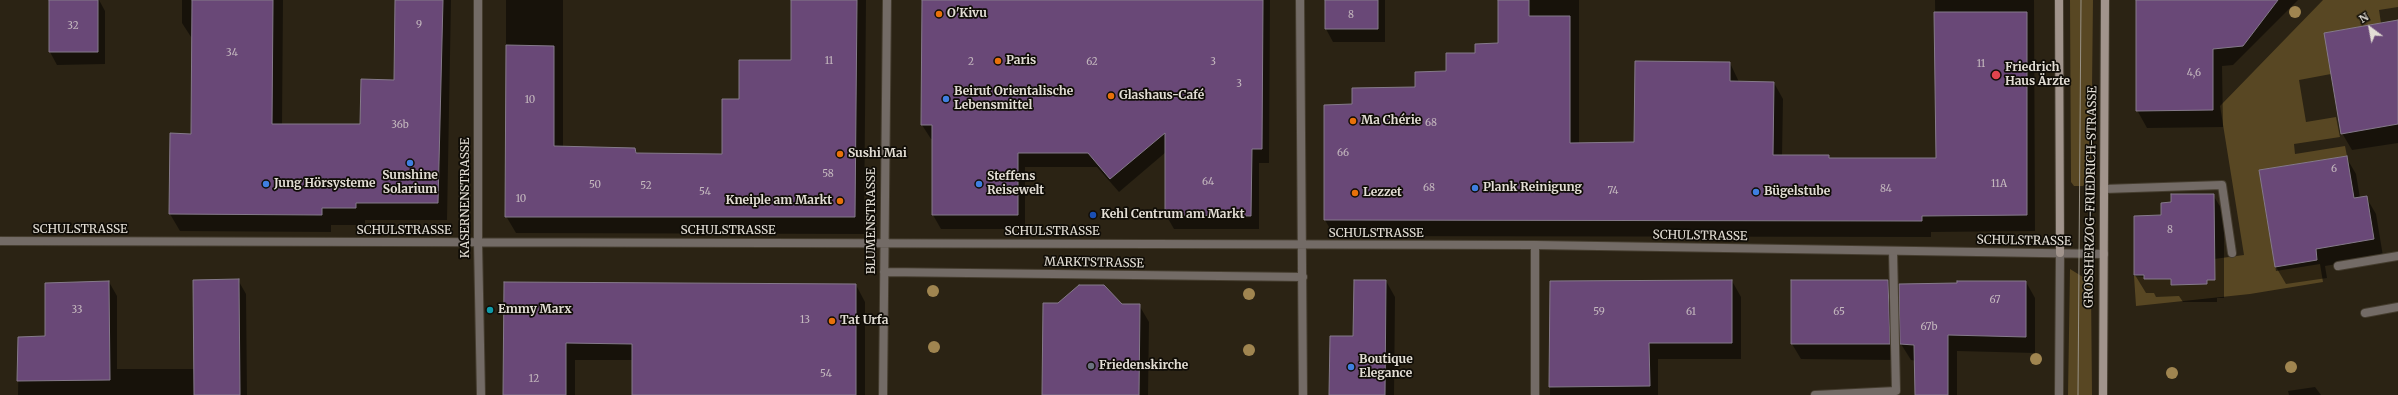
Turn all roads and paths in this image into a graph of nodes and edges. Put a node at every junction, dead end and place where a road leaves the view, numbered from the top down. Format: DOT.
graph roads {
  1 [pos="478,0"];
  2 [pos="887,0"];
  3 [pos="1300,0"];
  4 [pos="2059,0"];
  5 [pos="2106,0"];
  6 [pos="2104,189"];
  7 [pos="0,241"];
  8 [pos="478,243"];
  9 [pos="884,244"];
  10 [pos="1302,246"];
  11 [pos="1535,246"];
  12 [pos="1893,251"];
  13 [pos="2060,253"];
  14 [pos="2232,253"];
  15 [pos="2104,254"];
  16 [pos="2398,256"];
  17 [pos="2338,266"];
  18 [pos="884,272"];
  19 [pos="1303,277"];
  20 [pos="2398,307"];
  21 [pos="2365,313"];
  22 [pos="481,395"];
  23 [pos="883,395"];
  24 [pos="1303,395"];
  25 [pos="1534,395"];
  26 [pos="1815,395"];
  27 [pos="2059,395"];
  28 [pos="2102,395"];
  1 -- 8 [label="street, KASERNENSTRASSE"];
  2 -- 9 [label="street, BLUMENSTRASSE"];
  3 -- 10 [label="street"];
  4 -- 13 [label="street"];
  5 -- 6 [label="street, GROSSHERZOG-FRIEDRICH-STRASSE"];
  6 -- 14 [label="street"];
  6 -- 15 [label="street, GROSSHERZOG-FRIEDRICH-STRASSE"];
  7 -- 8 [label="street, SCHULSTRASSE"];
  8 -- 9 [label="street, SCHULSTRASSE"];
  8 -- 22 [label="street, KASERNENSTRASSE"];
  9 -- 10 [label="street, SCHULSTRASSE"];
  9 -- 18 [label="street, BLUMENSTRASSE"];
  10 -- 11 [label="street, SCHULSTRASSE"];
  10 -- 19 [label="street"];
  11 -- 12 [label="street, SCHULSTRASSE"];
  11 -- 25 [label="street"];
  12 -- 13 [label="street, SCHULSTRASSE"];
  12 -- 26 [label="street"];
  13 -- 15 [label="street, SCHULSTRASSE"];
  13 -- 27 [label="street"];
  15 -- 28 [label="street, GROSSHERZOG-FRIEDRICH-STRASSE"];
  16 -- 17 [label="street"];
  18 -- 19 [label="street, MARKTSTRASSE"];
  18 -- 23 [label="street, BLUMENSTRASSE"];
  19 -- 24 [label="street"];
  20 -- 21 [label="street"];
}
